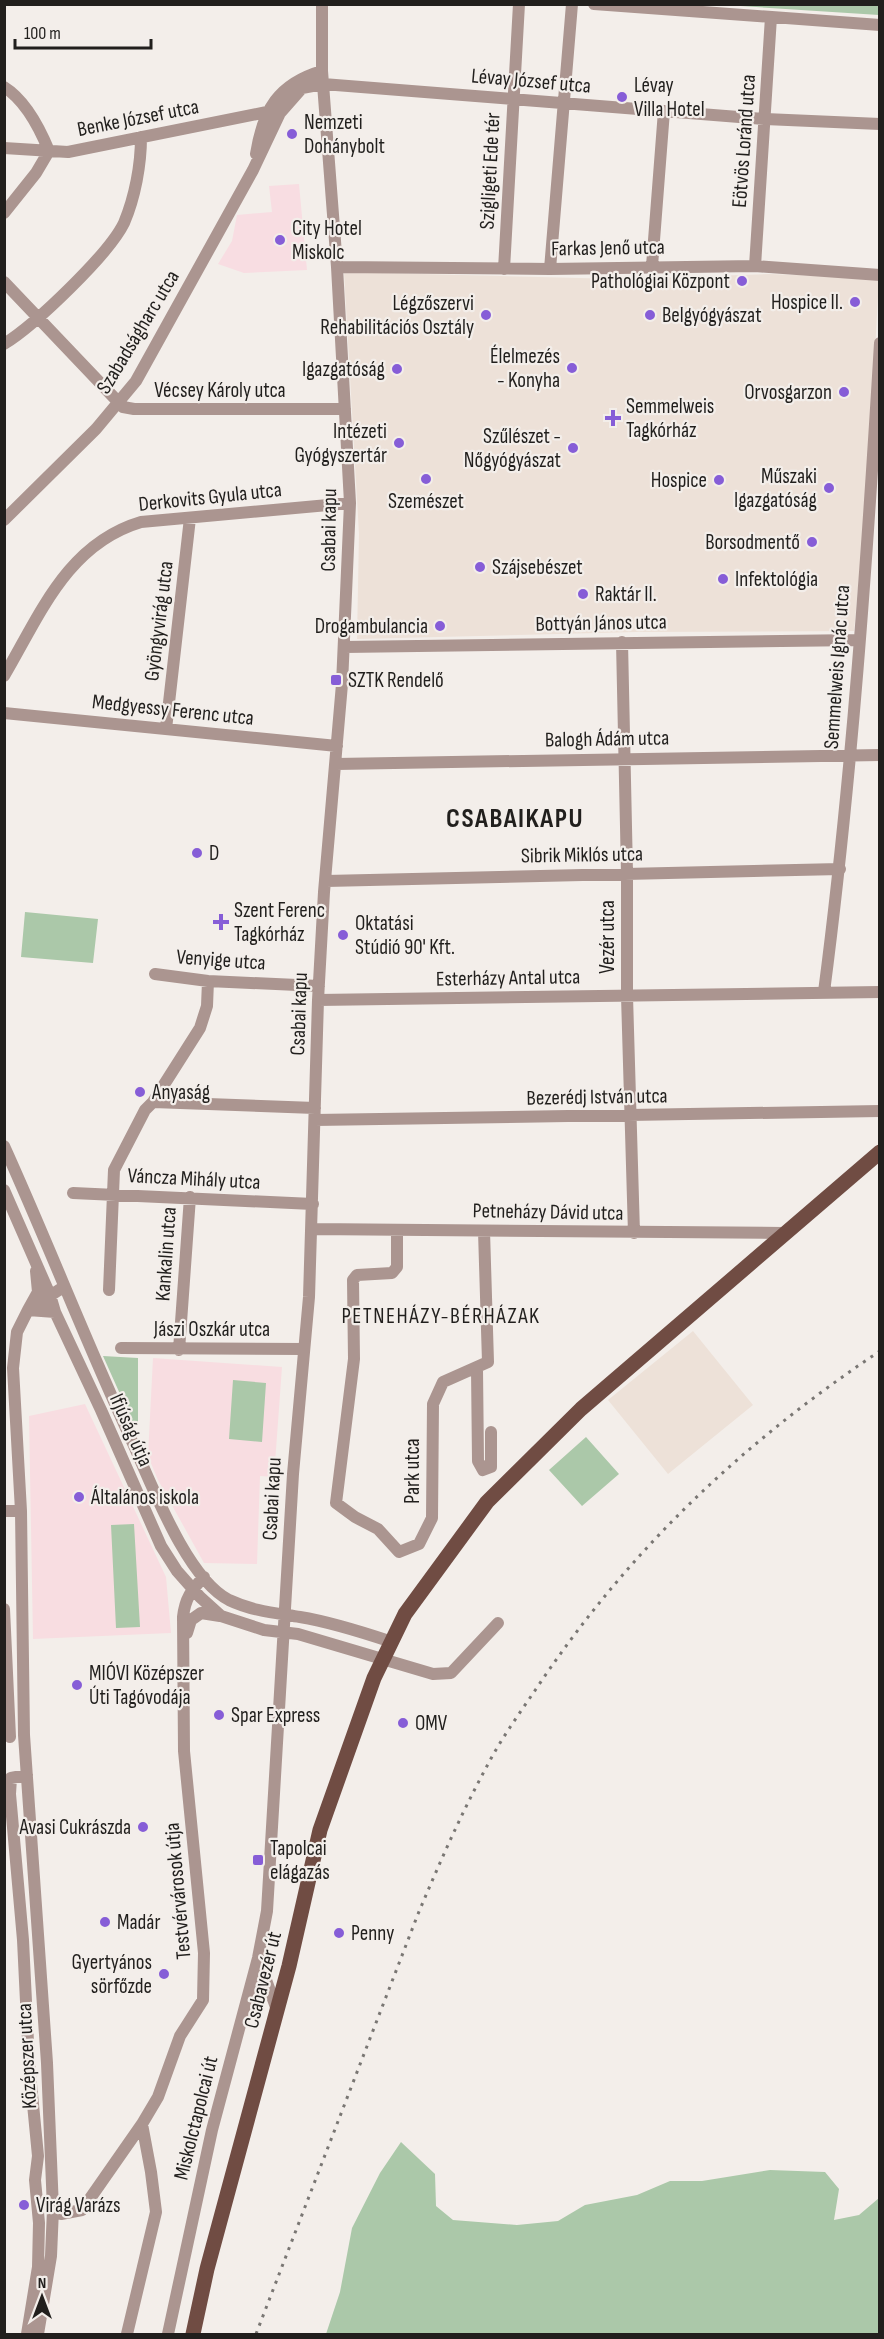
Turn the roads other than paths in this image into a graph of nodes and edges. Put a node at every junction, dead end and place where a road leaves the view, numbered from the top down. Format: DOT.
graph roads {
  1 [pos="322,4"];
  2 [pos="519,4"];
  3 [pos="572,4"];
  4 [pos="594,4"];
  5 [pos="771,17"];
  6 [pos="879,25"];
  7 [pos="323,78"];
  8 [pos="4,87"];
  9 [pos="513,99"];
  10 [pos="564,103"];
  11 [pos="664,111"];
  12 [pos="272,115"];
  13 [pos="765,119"];
  14 [pos="879,124"];
  15 [pos="141,137"];
  16 [pos="4,148"];
  17 [pos="49,151"];
  18 [pos="4,213"];
  19 [pos="652,266"];
  20 [pos="755,266"];
  21 [pos="337,267"];
  22 [pos="504,269"];
  23 [pos="550,269"];
  24 [pos="879,275"];
  25 [pos="4,282"];
  26 [pos="38,317"];
  27 [pos="879,343"];
  28 [pos="4,344"];
  29 [pos="119,403"];
  30 [pos="345,409"];
  31 [pos="877,444"];
  32 [pos="350,503"];
  33 [pos="190,518"];
  34 [pos="4,520"];
  35 [pos="859,640"];
  36 [pos="622,642"];
  37 [pos="344,647"];
  38 [pos="4,676"];
  39 [pos="4,713"];
  40 [pos="166,729"];
  41 [pos="337,746"];
  42 [pos="850,755"];
  43 [pos="879,755"];
  44 [pos="623,758"];
  45 [pos="336,764"];
  46 [pos="840,869"];
  47 [pos="627,873"];
  48 [pos="326,881"];
  49 [pos="155,974"];
  50 [pos="208,981"];
  51 [pos="319,986"];
  52 [pos="879,992"];
  53 [pos="824,993"];
  54 [pos="627,996"];
  55 [pos="318,1000"];
  56 [pos="153,1102"];
  57 [pos="879,1111"];
  58 [pos="315,1114"];
  59 [pos="629,1116"];
  60 [pos="4,1146"];
  61 [pos="879,1152"];
  62 [pos="4,1190"];
  63 [pos="73,1192"];
  64 [pos="114,1194"];
  65 [pos="190,1197"];
  66 [pos="313,1204"];
  67 [pos="312,1229"];
  68 [pos="397,1230"];
  69 [pos="484,1231"];
  70 [pos="634,1233"];
  71 [pos="784,1233"];
  72 [pos="43,1234"];
  73 [pos="35,1261"];
  74 [pos="62,1288"];
  75 [pos="108,1290"];
  76 [pos="50,1295"];
  77 [pos="28,1310"];
  78 [pos="55,1312"];
  79 [pos="76,1314"];
  80 [pos="121,1348"];
  81 [pos="304,1349"];
  82 [pos="179,1350"];
  83 [pos="477,1369"];
  84 [pos="10,1422"];
  85 [pos="491,1432"];
  86 [pos="4,1511"];
  87 [pos="21,1511"];
  88 [pos="204,1577"];
  89 [pos="192,1590"];
  90 [pos="4,1609"];
  91 [pos="221,1616"];
  92 [pos="285,1616"];
  93 [pos="498,1623"];
  94 [pos="284,1633"];
  95 [pos="184,1640"];
  96 [pos="392,1642"];
  97 [pos="383,1658"];
  98 [pos="24,1735"];
  99 [pos="7,1738"];
  100 [pos="27,1775"];
  101 [pos="267,1911"];
  102 [pos="258,1958"];
  103 [pos="275,1992"];
  104 [pos="142,2124"];
  105 [pos="51,2178"];
  106 [pos="35,2180"];
  107 [pos="53,2209"];
  108 [pos="27,2334"];
  109 [pos="38,2334"];
  110 [pos="128,2334"];
  111 [pos="168,2334"];
  112 [pos="193,2334"];
  1 -- 7 [label="street, Csabai kapu"];
  2 -- 9 [label="street, Szigligeti Ede tér"];
  3 -- 10 [label="street"];
  4 -- 5 [label="street"];
  5 -- 6 [label="street"];
  5 -- 13 [label="street, Eötvös Loránd utca"];
  7 -- 9 [label="street, Lévay József utca"];
  7 -- 12 [label="street, Szabadságharc utca"];
  7 -- 21 [label="street, Csabai kapu"];
  8 -- 17 [label="street"];
  9 -- 10 [label="street, Lévay József utca"];
  9 -- 22 [label="street, Szigligeti Ede tér"];
  10 -- 11 [label="street, Lévay József utca"];
  10 -- 23 [label="street"];
  11 -- 13 [label="street, Lévay József utca"];
  11 -- 19 [label="street"];
  12 -- 15 [label="street, Benke József utca"];
  12 -- 29 [label="street, Szabadságharc utca"];
  13 -- 14 [label="street, Lévay József utca"];
  13 -- 20 [label="street, Eötvös Loránd utca"];
  15 -- 17 [label="street, Benke József utca"];
  15 -- 26 [label="street"];
  16 -- 17 [label="street, Benke József utca"];
  17 -- 18 [label="street"];
  19 -- 20 [label="street, Farkas Jenő utca"];
  19 -- 23 [label="street, Farkas Jenő utca"];
  20 -- 24 [label="street, Farkas Jenő utca"];
  21 -- 22 [label="street, Farkas Jenő utca"];
  21 -- 30 [label="street, Csabai kapu"];
  22 -- 23 [label="street, Farkas Jenő utca"];
  25 -- 26 [label="street"];
  26 -- 28 [label="street"];
  26 -- 29 [label="street"];
  27 -- 31 [label="street, Semmelweis Ignác utca"];
  29 -- 30 [label="street, Vécsey Károly utca"];
  29 -- 34 [label="street, Szabadságharc utca"];
  30 -- 32 [label="street, Csabai kapu"];
  31 -- 35 [label="street, Semmelweis Ignác utca"];
  32 -- 33 [label="street, Derkovits Gyula utca"];
  32 -- 37 [label="street, Csabai kapu"];
  33 -- 38 [label="street, Derkovits Gyula utca"];
  33 -- 40 [label="street, Gyöngyvirág utca"];
  35 -- 36 [label="street, Bottyán János utca"];
  35 -- 42 [label="street, Semmelweis Ignác utca"];
  36 -- 37 [label="street, Bottyán János utca"];
  36 -- 44 [label="street, Vezér utca"];
  37 -- 41 [label="street, Csabai kapu"];
  39 -- 40 [label="street, Medgyessy Ferenc utca"];
  40 -- 41 [label="street, Medgyessy Ferenc utca"];
  41 -- 45 [label="street, Csabai kapu"];
  42 -- 43 [label="street, Balogh Ádám utca"];
  42 -- 44 [label="street, Balogh Ádám utca"];
  42 -- 46 [label="street, Semmelweis Ignác utca"];
  44 -- 45 [label="street, Balogh Ádám utca"];
  44 -- 47 [label="street, Vezér utca"];
  45 -- 48 [label="street, Csabai kapu"];
  46 -- 47 [label="street, Sibrik Miklós utca"];
  46 -- 53 [label="street, Semmelweis Ignác utca"];
  47 -- 48 [label="street, Sibrik Miklós utca"];
  47 -- 54 [label="street, Vezér utca"];
  48 -- 51 [label="street, Csabai kapu"];
  49 -- 50 [label="street, Venyige utca"];
  50 -- 51 [label="street, Venyige utca"];
  50 -- 56 [label="street"];
  51 -- 55 [label="street, Csabai kapu"];
  52 -- 53 [label="street, Esterházy Antal utca"];
  53 -- 54 [label="street, Esterházy Antal utca"];
  54 -- 55 [label="street, Esterházy Antal utca"];
  54 -- 59 [label="street, Vezér utca"];
  55 -- 58 [label="street, Csabai kapu"];
  56 -- 58 [label="street, Bezerédj István utca"];
  56 -- 64 [label="street"];
  57 -- 59 [label="street, Bezerédj István utca"];
  58 -- 59 [label="street, Bezerédj István utca"];
  58 -- 66 [label="street, Csabai kapu"];
  59 -- 70 [label="street, Vezér utca"];
  60 -- 72 [label="street, Ifjúság útja"];
  61 -- 71 [label="main road, Csabavezér út"];
  62 -- 73 [label="street, Ifjúság útja"];
  63 -- 64 [label="street, Váncza Mihály utca"];
  64 -- 65 [label="street, Váncza Mihály utca"];
  64 -- 75 [label="street"];
  65 -- 66 [label="street, Váncza Mihály utca"];
  65 -- 82 [label="street, Kankalin utca"];
  66 -- 67 [label="street, Csabai kapu"];
  67 -- 68 [label="street, Petneházy Dávid utca"];
  67 -- 81 [label="street, Csabai kapu"];
  68 -- 69 [label="street, Petneházy Dávid utca"];
  68 -- 83 [label="street, Park utca"];
  69 -- 70 [label="street, Petneházy Dávid utca"];
  69 -- 83 [label="street"];
  70 -- 71 [label="street, Petneházy Dávid utca"];
  71 -- 96 [label="main road, Csabavezér út"];
  72 -- 74 [label="street, Ifjúság útja"];
  72 -- 79 [label="street, Ifjúság útja"];
  73 -- 76 [label="street, Ifjúság útja"];
  73 -- 77 [label="street, Középszer utca"];
  74 -- 76 [label="street"];
  74 -- 79 [label="street, Ifjúság útja"];
  76 -- 77 [label="street"];
  76 -- 78 [label="street, Ifjúság útja"];
  77 -- 78 [label="street"];
  77 -- 84 [label="street, Középszer utca"];
  78 -- 89 [label="street, Ifjúság útja"];
  79 -- 88 [label="street, Ifjúság útja"];
  80 -- 82 [label="street, Jászi Oszkár utca"];
  81 -- 82 [label="street, Jászi Oszkár utca"];
  81 -- 92 [label="street, Csabai kapu"];
  83 -- 85 [label="street"];
  84 -- 87 [label="street, Középszer utca"];
  86 -- 87 [label="street"];
  87 -- 98 [label="street, Középszer utca"];
  88 -- 89 [label="street, Testvérvárosok útja"];
  88 -- 92 [label="street, Ifjúság útja"];
  89 -- 91 [label="street, Ifjúság útja"];
  89 -- 95 [label="street, Testvérvárosok útja"];
  90 -- 99 [label="street"];
  91 -- 94 [label="street, Ifjúság útja"];
  91 -- 95 [label="street, Testvérvárosok útja"];
  92 -- 94 [label="street, Csabai kapu"];
  92 -- 96 [label="street, Ifjúság útja"];
  93 -- 97 [label="street, Ifjúság útja"];
  94 -- 97 [label="street, Ifjúság útja"];
  94 -- 101 [label="street, Csabai kapu"];
  95 -- 104 [label="street, Testvérvárosok útja"];
  96 -- 97 [label="main road, Csabavezér út"];
  97 -- 103 [label="main road, Csabavezér út"];
  98 -- 99 [label="street"];
  98 -- 100 [label="street, Középszer utca"];
  100 -- 105 [label="street, Középszer utca"];
  100 -- 106 [label="street, Középszer utca"];
  101 -- 102 [label="street, Miskolctapolcai út"];
  102 -- 103 [label="street"];
  102 -- 111 [label="street, Miskolctapolcai út"];
  103 -- 112 [label="main road, Csabavezér út"];
  104 -- 107 [label="street, Testvérvárosok útja"];
  104 -- 110 [label="street"];
  105 -- 106 [label="street"];
  105 -- 107 [label="street, Középszer utca"];
  106 -- 108 [label="street, Középszer utca"];
  107 -- 109 [label="street, Középszer utca"];
}
